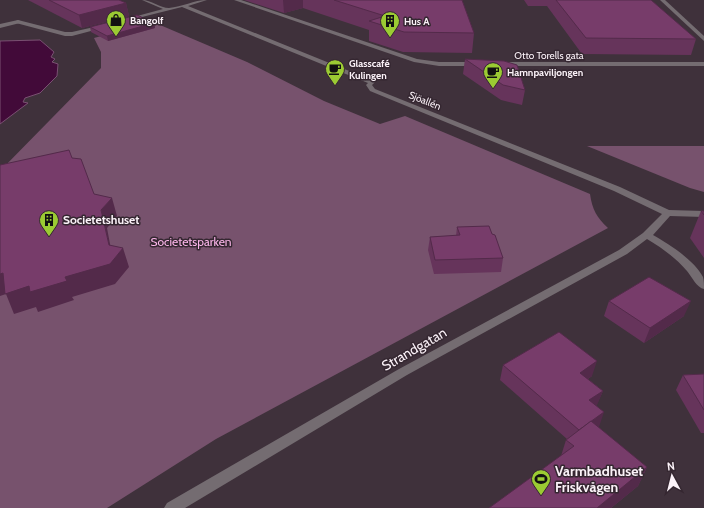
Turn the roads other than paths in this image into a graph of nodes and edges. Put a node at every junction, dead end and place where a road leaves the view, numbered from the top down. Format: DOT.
graph roads {
  1 [pos="144,0"];
  2 [pos="205,0"];
  3 [pos="236,0"];
  4 [pos="662,0"];
  5 [pos="183,6"];
  6 [pos="166,9"];
  7 [pos="0,20"];
  8 [pos="124,21"];
  9 [pos="18,22"];
  10 [pos="111,25"];
  11 [pos="0,26"];
  12 [pos="704,39"];
  13 [pos="484,64"];
  14 [pos="492,64"];
  15 [pos="704,64"];
  16 [pos="667,213"];
  17 [pos="704,214"];
  18 [pos="648,236"];
  19 [pos="704,286"];
  20 [pos="172,508"];
  1 -- 6 [label="street"];
  2 -- 5 [label="street"];
  3 -- 13 [label="street"];
  4 -- 12 [label="street"];
  5 -- 6 [label="street"];
  5 -- 16 [label="street, Sjöallén"];
  6 -- 8 [label="street"];
  7 -- 9 [label="street"];
  9 -- 10 [label="street"];
  9 -- 11 [label="street"];
  14 -- 15 [label="street, Otto Torells gata"];
  16 -- 17 [label="street"];
  16 -- 18 [label="street, Strandgatan"];
  18 -- 19 [label="street"];
  18 -- 20 [label="street, Strandgatan"];
}
